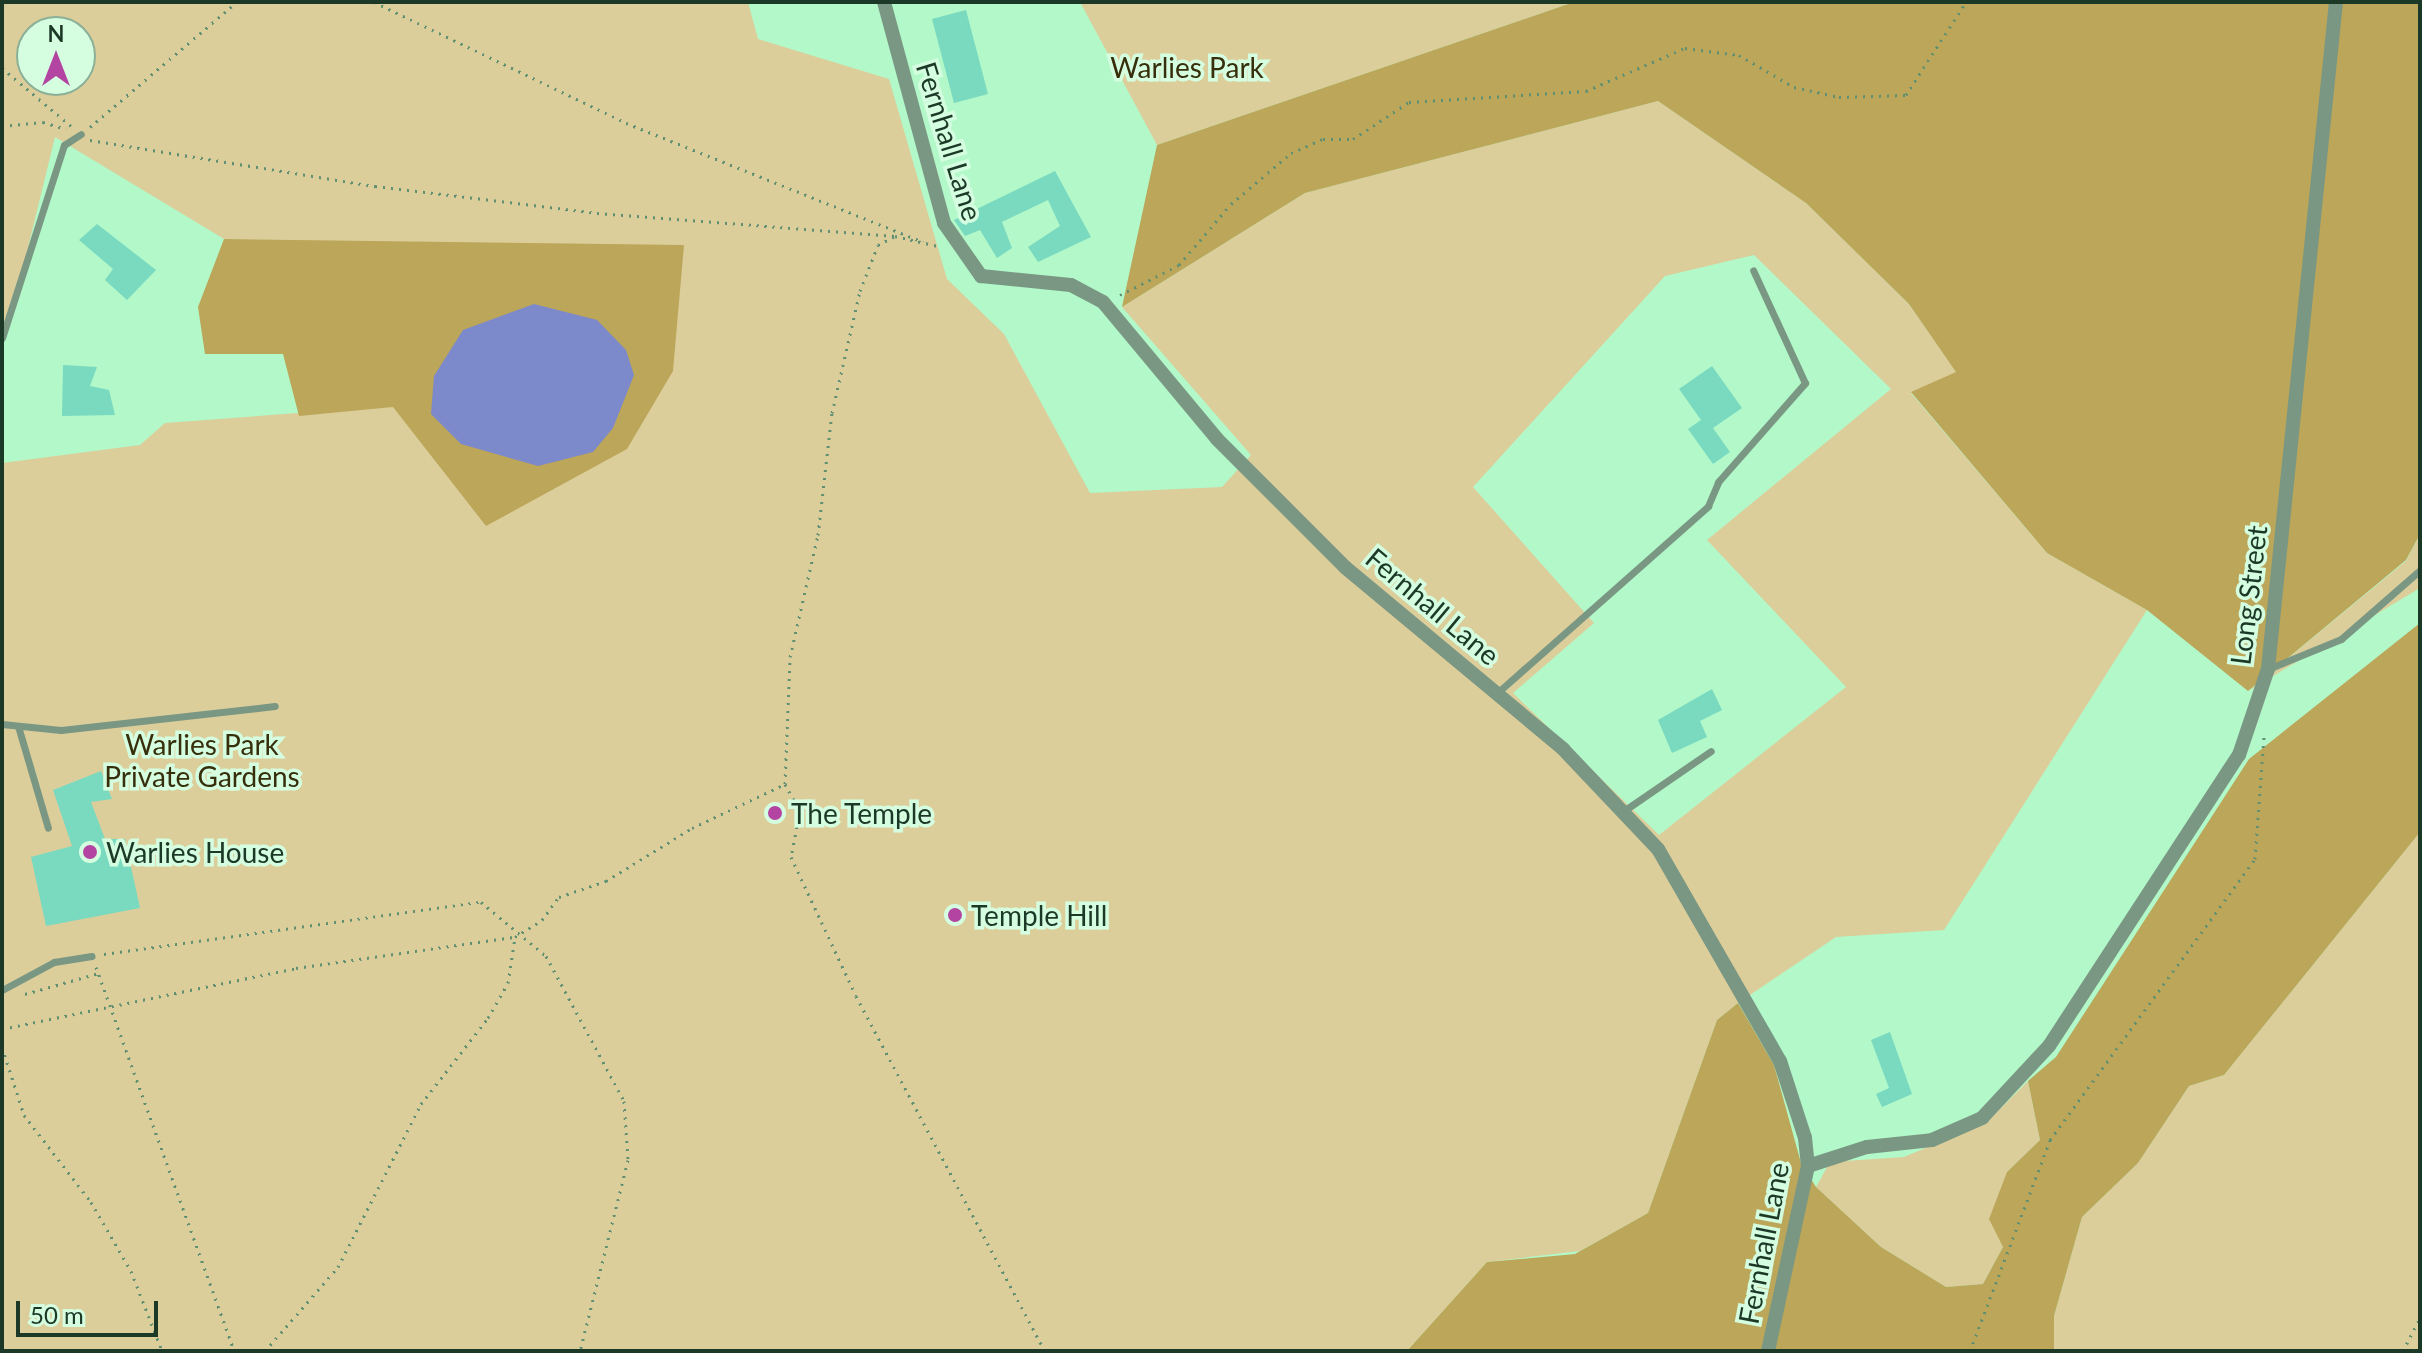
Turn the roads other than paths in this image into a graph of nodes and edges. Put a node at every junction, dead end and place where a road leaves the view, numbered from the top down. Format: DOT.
graph roads {
  1 [pos="884,2"];
  2 [pos="2336,2"];
  3 [pos="81,134"];
  4 [pos="1753,270"];
  5 [pos="2,338"];
  6 [pos="2420,570"];
  7 [pos="2268,669"];
  8 [pos="1497,693"];
  9 [pos="275,706"];
  10 [pos="2,724"];
  11 [pos="18,726"];
  12 [pos="1711,751"];
  13 [pos="1625,810"];
  14 [pos="48,828"];
  15 [pos="92,956"];
  16 [pos="2,990"];
  17 [pos="1808,1166"];
  18 [pos="1768,1351"];
  1 -- 8 [label="street, Fernhall Lane"];
  2 -- 7 [label="street, Long Street"];
  3 -- 5 [label="lane"];
  4 -- 8 [label="lane"];
  6 -- 7 [label="lane"];
  7 -- 17 [label="street, Long Street"];
  8 -- 13 [label="street, Fernhall Lane"];
  9 -- 11 [label="lane"];
  10 -- 11 [label="lane"];
  11 -- 14 [label="lane"];
  12 -- 13 [label="lane"];
  13 -- 17 [label="street, Fernhall Lane"];
  15 -- 16 [label="lane"];
  17 -- 18 [label="street, Fernhall Lane"];
}
